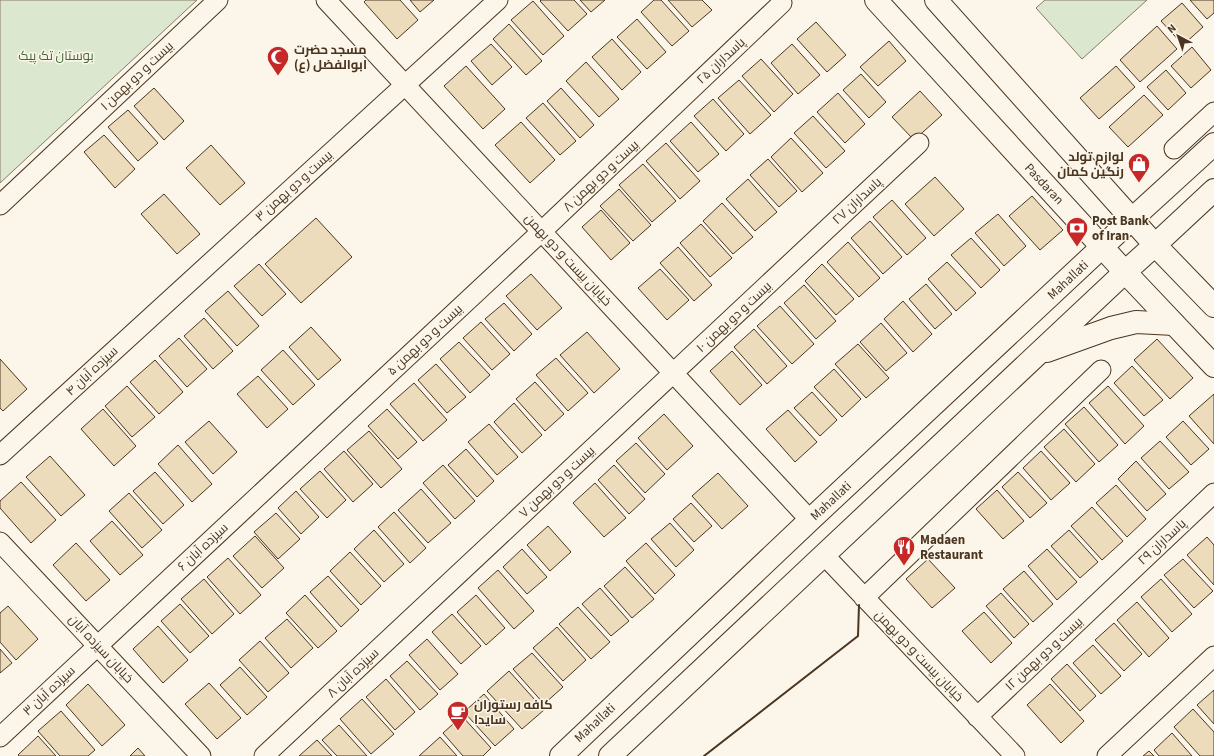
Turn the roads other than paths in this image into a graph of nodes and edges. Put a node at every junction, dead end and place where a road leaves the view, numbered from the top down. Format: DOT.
graph roads {
  1 [pos="218,0"];
  2 [pos="326,0"];
  3 [pos="498,0"];
  4 [pos="876,0"];
  5 [pos="936,0"];
  6 [pos="782,3"];
  7 [pos="405,85"];
  8 [pos="1214,112"];
  9 [pos="660,120"];
  10 [pos="919,143"];
  11 [pos="1214,144"];
  12 [pos="1174,150"];
  13 [pos="1214,190"];
  14 [pos="0,205"];
  15 [pos="1132,219"];
  16 [pos="541,232"];
  17 [pos="1156,245"];
  18 [pos="1102,247"];
  19 [pos="794,260"];
  20 [pos="1125,272"];
  21 [pos="184,286"];
  22 [pos="1214,306"];
  23 [pos="1174,324"];
  24 [pos="1038,354"];
  25 [pos="1214,366"];
  26 [pos="1101,370"];
  27 [pos="674,374"];
  28 [pos="309,449"];
  29 [pos="0,455"];
  30 [pos="1214,493"];
  31 [pos="810,520"];
  32 [pos="0,542"];
  33 [pos="824,555"];
  34 [pos="441,590"];
  35 [pos="1110,591"];
  36 [pos="864,598"];
  37 [pos="98,646"];
  38 [pos="1214,656"];
  39 [pos="977,717"];
  40 [pos="0,737"];
  41 [pos="201,756"];
  42 [pos="264,756"];
  43 [pos="561,756"];
  44 [pos="610,756"];
  45 [pos="1015,756"];
  46 [pos="1107,756"];
  1 -- 14 [label="street, بیست و دو بهمن ۱"];
  2 -- 7 [label="street, خیابان بیست و دو بهمن"];
  3 -- 7 [label="street, بیست و دو بهمن ۳"];
  4 -- 18 [label="main road, Pasdaran"];
  5 -- 15 [label="main road"];
  6 -- 9 [label="street, پاسداران ۲۵"];
  7 -- 16 [label="street, خیابان بیست و دو بهمن"];
  7 -- 21 [label="street, بیست و دو بهمن ۳"];
  8 -- 12 [label="street"];
  9 -- 16 [label="street, بیست و دو بهمن ۸"];
  10 -- 19 [label="street, پاسداران ۲۷"];
  11 -- 15 [label="main road"];
  13 -- 17 [label="main road"];
  15 -- 17 [label="main road"];
  15 -- 18 [label="main road, Mahallati"];
  16 -- 27 [label="street, خیابان بیست و دو بهمن"];
  16 -- 28 [label="street, بیست و دو بهمن ۵"];
  17 -- 20 [label="main road"];
  17 -- 22 [label="main road"];
  18 -- 20 [label="main road, Pasdaran"];
  18 -- 31 [label="main road, Mahallati"];
  19 -- 27 [label="street, بیست و دو بهمن ۱۰"];
  20 -- 23 [label="main road, Pasdaran"];
  20 -- 24 [label="main road"];
  21 -- 29 [label="street, سیزده آبان ۴"];
  23 -- 24 [label="main road"];
  23 -- 25 [label="main road, Pasdaran"];
  24 -- 33 [label="main road"];
  26 -- 36 [label="street"];
  27 -- 31 [label="street, خیابان بیست و دو بهمن"];
  27 -- 34 [label="street, بیست و دو بهمن ۷"];
  28 -- 37 [label="street, سیزده آبان ۶"];
  30 -- 35 [label="street, پاسداران ۲۹"];
  31 -- 43 [label="main road, Mahallati"];
  32 -- 37 [label="street, خیابان سیزده آبان"];
  33 -- 36 [label="street, خیابان بیست و دو بهمن"];
  33 -- 44 [label="main road"];
  34 -- 42 [label="street, سیزده آبان ۸"];
  35 -- 39 [label="street, بیست و دو بهمن ۱۲"];
  36 -- 39 [label="street, خیابان بیست و دو بهمن"];
  37 -- 40 [label="street, سیزده آبان ۳"];
  37 -- 41 [label="street, خیابان سیزده آبان"];
  38 -- 46 [label="street"];
  39 -- 45 [label="street, خیابان بیست و دو بهمن"];
}
